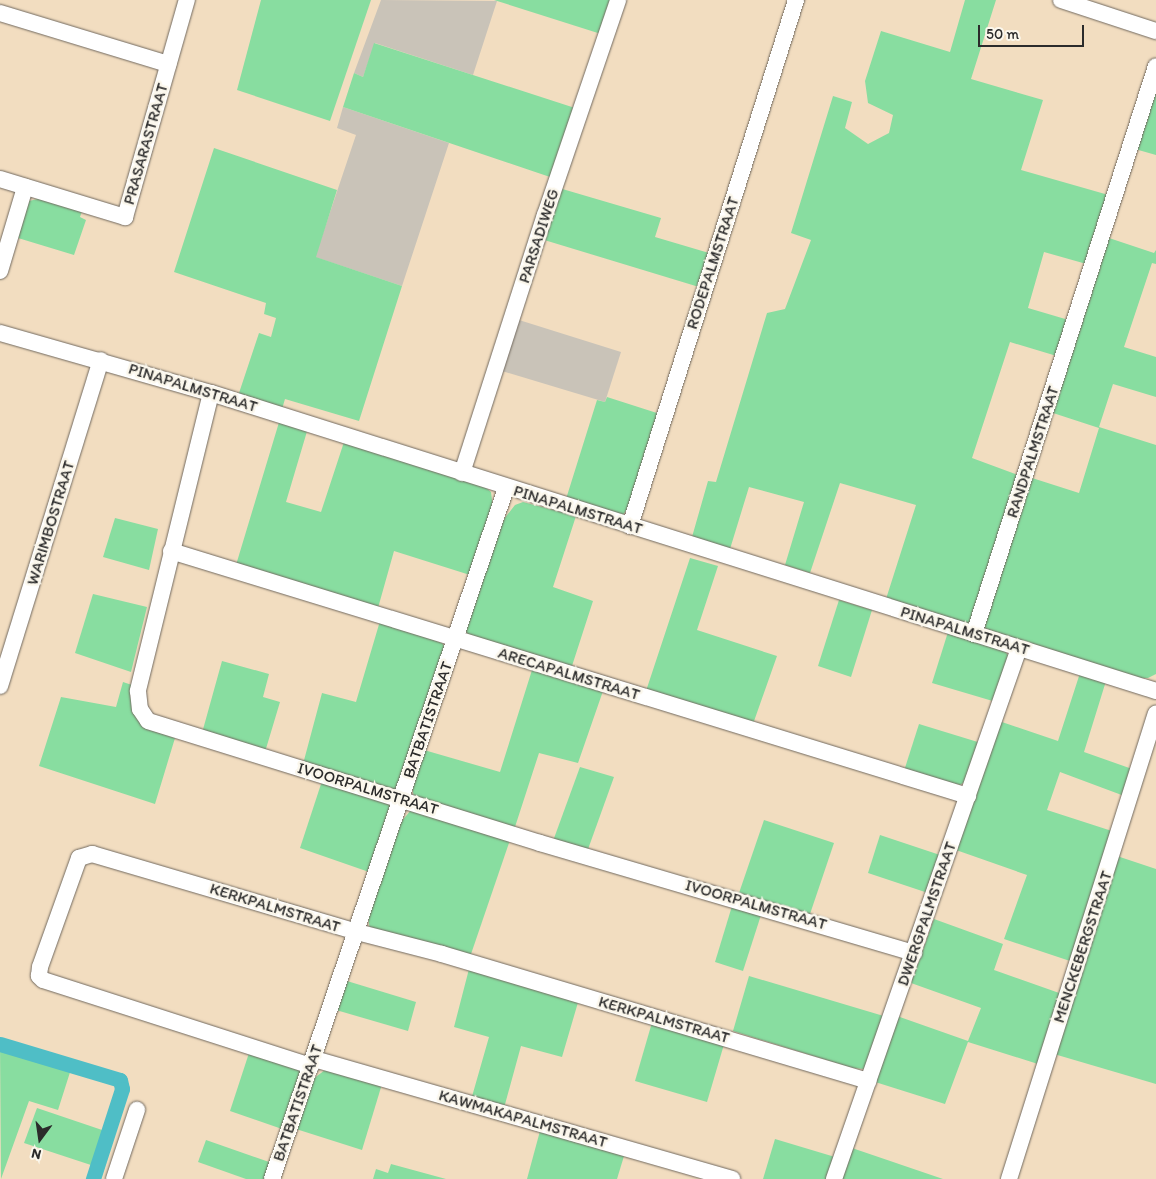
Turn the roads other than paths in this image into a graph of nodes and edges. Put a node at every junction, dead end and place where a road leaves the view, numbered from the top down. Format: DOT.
graph roads {
  1 [pos="187,0"];
  2 [pos="618,0"];
  3 [pos="796,0"];
  4 [pos="1061,0"];
  5 [pos="1093,5"];
  6 [pos="0,13"];
  7 [pos="1156,31"];
  8 [pos="168,64"];
  9 [pos="1156,66"];
  10 [pos="0,179"];
  11 [pos="26,187"];
  12 [pos="0,271"];
  13 [pos="0,333"];
  14 [pos="101,360"];
  15 [pos="210,393"];
  16 [pos="462,473"];
  17 [pos="506,488"];
  18 [pos="630,526"];
  19 [pos="171,551"];
  20 [pos="974,634"];
  21 [pos="456,639"];
  22 [pos="1020,648"];
  23 [pos="0,686"];
  24 [pos="1156,691"];
  25 [pos="1156,714"];
  26 [pos="968,796"];
  27 [pos="402,799"];
  28 [pos="357,932"];
  29 [pos="914,953"];
  30 [pos="312,1062"];
  31 [pos="868,1081"];
  32 [pos="137,1110"];
  33 [pos="114,1179"];
  34 [pos="272,1179"];
  35 [pos="732,1179"];
  36 [pos="834,1179"];
  37 [pos="1009,1179"];
  1 -- 8 [label="street, PRASARASTRAAT"];
  2 -- 16 [label="street, PARSADIWEG"];
  3 -- 18 [label="street, RODEPALMSTRAAT"];
  4 -- 5 [label="street"];
  5 -- 7 [label="street"];
  6 -- 8 [label="street"];
  8 -- 11 [label="street, PRASARASTRAAT"];
  9 -- 20 [label="street, RANDPALMSTRAAT"];
  10 -- 11 [label="street"];
  11 -- 12 [label="street"];
  13 -- 14 [label="street, PINAPALMSTRAAT"];
  14 -- 15 [label="street, PINAPALMSTRAAT"];
  14 -- 23 [label="street, WARIMBOSTRAAT"];
  15 -- 16 [label="street, PINAPALMSTRAAT"];
  15 -- 19 [label="street, IVOORPALMSTRAAT"];
  16 -- 17 [label="street, PINAPALMSTRAAT"];
  17 -- 18 [label="street, PINAPALMSTRAAT"];
  17 -- 21 [label="street, BATBATISTRAAT"];
  18 -- 20 [label="street, PINAPALMSTRAAT"];
  19 -- 21 [label="street, ARECAPALMSTRAAT"];
  19 -- 27 [label="street, IVOORPALMSTRAAT"];
  20 -- 22 [label="street, PINAPALMSTRAAT"];
  21 -- 26 [label="street, ARECAPALMSTRAAT"];
  21 -- 27 [label="street, BATBATISTRAAT"];
  22 -- 24 [label="street, PINAPALMSTRAAT"];
  22 -- 26 [label="street, DWERGPALMSTRAAT"];
  25 -- 37 [label="street, MENCKEBERGSTRAAT"];
  26 -- 29 [label="street, DWERGPALMSTRAAT"];
  27 -- 28 [label="street, BATBATISTRAAT"];
  27 -- 29 [label="street, IVOORPALMSTRAAT"];
  28 -- 30 [label="street, BATBATISTRAAT"];
  28 -- 30 [label="street, KERKPALMSTRAAT"];
  28 -- 31 [label="street, KERKPALMSTRAAT"];
  29 -- 31 [label="street, DWERGPALMSTRAAT"];
  30 -- 34 [label="street, BATBATISTRAAT"];
  30 -- 35 [label="street, KAWMAKAPALMSTRAAT"];
  31 -- 36 [label="street, DWERGPALMSTRAAT"];
  32 -- 33 [label="street"];
}
